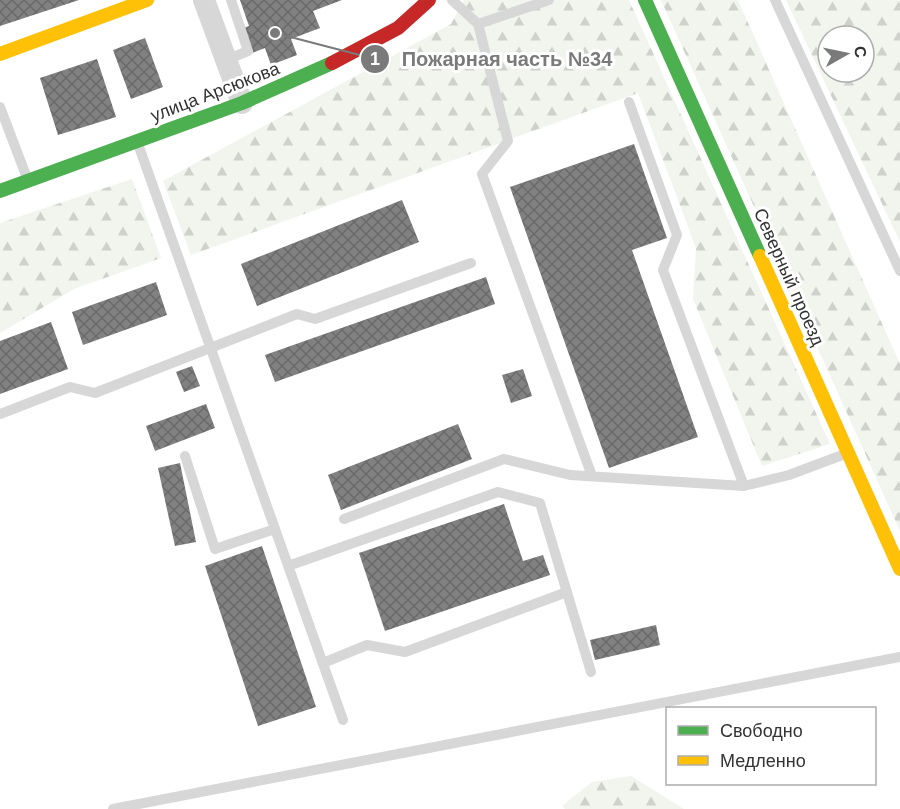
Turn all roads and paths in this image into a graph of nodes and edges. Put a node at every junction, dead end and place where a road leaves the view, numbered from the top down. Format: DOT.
graph roads {
  1 [pos="104,0"];
  2 [pos="147,0"];
  3 [pos="204,0"];
  4 [pos="231,0"];
  5 [pos="429,0"];
  6 [pos="452,0"];
  7 [pos="549,0"];
  8 [pos="645,0"];
  9 [pos="775,0"];
  10 [pos="109,14"];
  11 [pos="478,24"];
  12 [pos="0,54"];
  13 [pos="226,60"];
  14 [pos="629,102"];
  15 [pos="242,103"];
  16 [pos="0,107"];
  17 [pos="137,141"];
  18 [pos="28,182"];
  19 [pos="0,191"];
  20 [pos="471,263"];
  21 [pos="900,271"];
  22 [pos="210,347"];
  23 [pos="0,414"];
  24 [pos="848,453"];
  25 [pos="185,456"];
  26 [pos="592,476"];
  27 [pos="744,486"];
  28 [pos="344,519"];
  29 [pos="275,529"];
  30 [pos="288,566"];
  31 [pos="900,569"];
  32 [pos="567,592"];
  33 [pos="900,657"];
  34 [pos="323,663"];
  35 [pos="591,672"];
  36 [pos="344,720"];
  37 [pos="113,809"];
  1 -- 10 [label="lane"];
  2 -- 10 [label="street"];
  3 -- 13 [label="street"];
  4 -- 13 [label="lane"];
  5 -- 15 [label="street, улица Арсюкова"];
  6 -- 11 [label="lane"];
  7 -- 11 [label="lane"];
  8 -- 24 [label="street, Северный проезд"];
  9 -- 21 [label="lane"];
  10 -- 12 [label="street"];
  11 -- 26 [label="lane"];
  13 -- 15 [label="street"];
  14 -- 27 [label="lane"];
  15 -- 17 [label="street, улица Арсюкова"];
  16 -- 18 [label="lane"];
  17 -- 18 [label="street, улица Арсюкова"];
  17 -- 22 [label="lane"];
  18 -- 19 [label="street, улица Арсюкова"];
  20 -- 22 [label="lane"];
  22 -- 23 [label="lane"];
  22 -- 29 [label="lane"];
  24 -- 27 [label="lane"];
  24 -- 31 [label="street, Северный проезд"];
  25 -- 29 [label="lane"];
  26 -- 27 [label="lane"];
  26 -- 28 [label="lane"];
  29 -- 30 [label="lane"];
  30 -- 32 [label="lane"];
  30 -- 34 [label="lane"];
  32 -- 34 [label="lane"];
  32 -- 35 [label="lane"];
  33 -- 37 [label="lane"];
  34 -- 36 [label="lane"];
}
